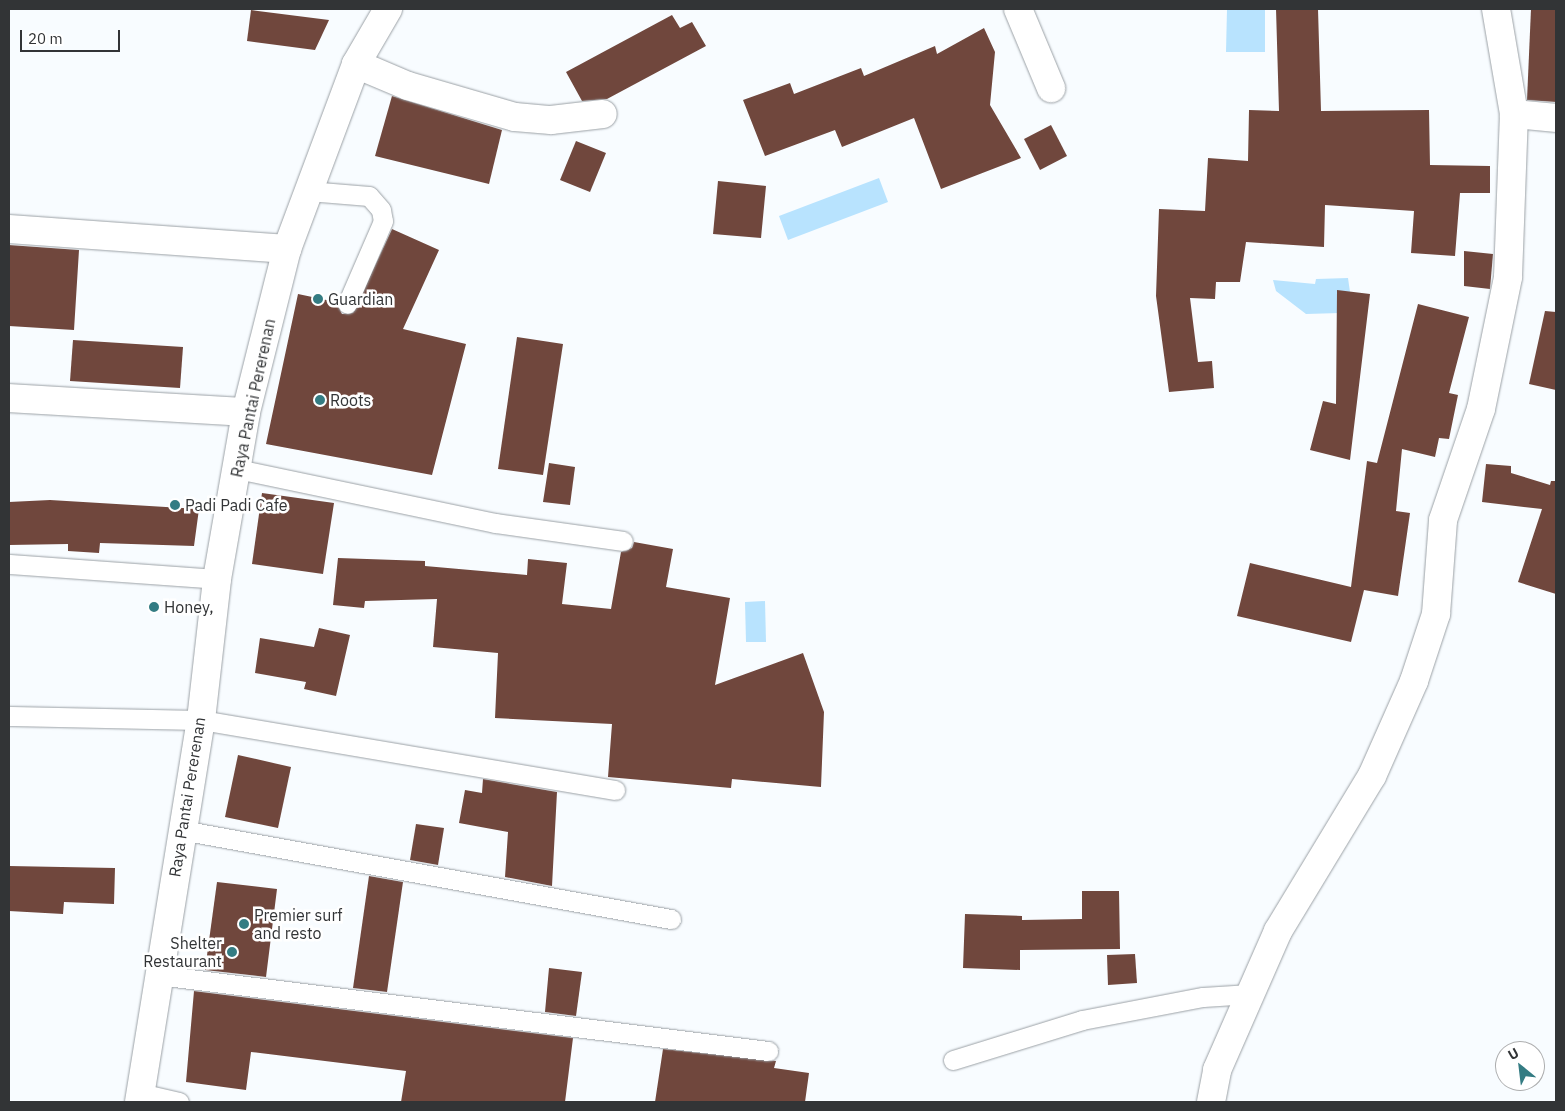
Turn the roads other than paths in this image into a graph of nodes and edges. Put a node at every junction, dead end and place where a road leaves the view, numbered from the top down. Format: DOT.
graph roads {
  1 [pos="388,9"];
  2 [pos="1018,9"];
  3 [pos="1496,9"];
  4 [pos="356,64"];
  5 [pos="1051,88"];
  6 [pos="603,114"];
  7 [pos="1514,114"];
  8 [pos="1556,118"];
  9 [pos="308,191"];
  10 [pos="9,229"];
  11 [pos="287,249"];
  12 [pos="347,304"];
  13 [pos="9,398"];
  14 [pos="246,412"];
  15 [pos="237,468"];
  16 [pos="623,541"];
  17 [pos="9,564"];
  18 [pos="217,578"];
  19 [pos="9,716"];
  20 [pos="201,720"];
  21 [pos="615,790"];
  22 [pos="181,830"];
  23 [pos="671,919"];
  24 [pos="158,975"];
  25 [pos="1250,994"];
  26 [pos="768,1051"];
  27 [pos="953,1060"];
  28 [pos="139,1098"];
  29 [pos="179,1102"];
  30 [pos="1211,1102"];
  1 -- 4 [label="street, Raya Pantai Pererenan"];
  2 -- 5 [label="street"];
  3 -- 7 [label="street"];
  4 -- 6 [label="street"];
  4 -- 9 [label="street, Raya Pantai Pererenan"];
  7 -- 8 [label="street"];
  7 -- 25 [label="street"];
  9 -- 11 [label="street, Raya Pantai Pererenan"];
  9 -- 12 [label="lane"];
  10 -- 11 [label="street"];
  11 -- 14 [label="street, Raya Pantai Pererenan"];
  13 -- 14 [label="street"];
  14 -- 15 [label="street, Raya Pantai Pererenan"];
  15 -- 16 [label="lane"];
  15 -- 18 [label="street, Raya Pantai Pererenan"];
  17 -- 18 [label="lane"];
  18 -- 20 [label="street, Raya Pantai Pererenan"];
  19 -- 20 [label="lane"];
  20 -- 21 [label="lane"];
  20 -- 22 [label="street, Raya Pantai Pererenan"];
  22 -- 23 [label="lane"];
  22 -- 24 [label="street, Raya Pantai Pererenan"];
  24 -- 26 [label="lane"];
  24 -- 28 [label="street, Raya Pantai Pererenan"];
  25 -- 27 [label="lane"];
  25 -- 30 [label="street"];
  28 -- 29 [label="lane"];
}
